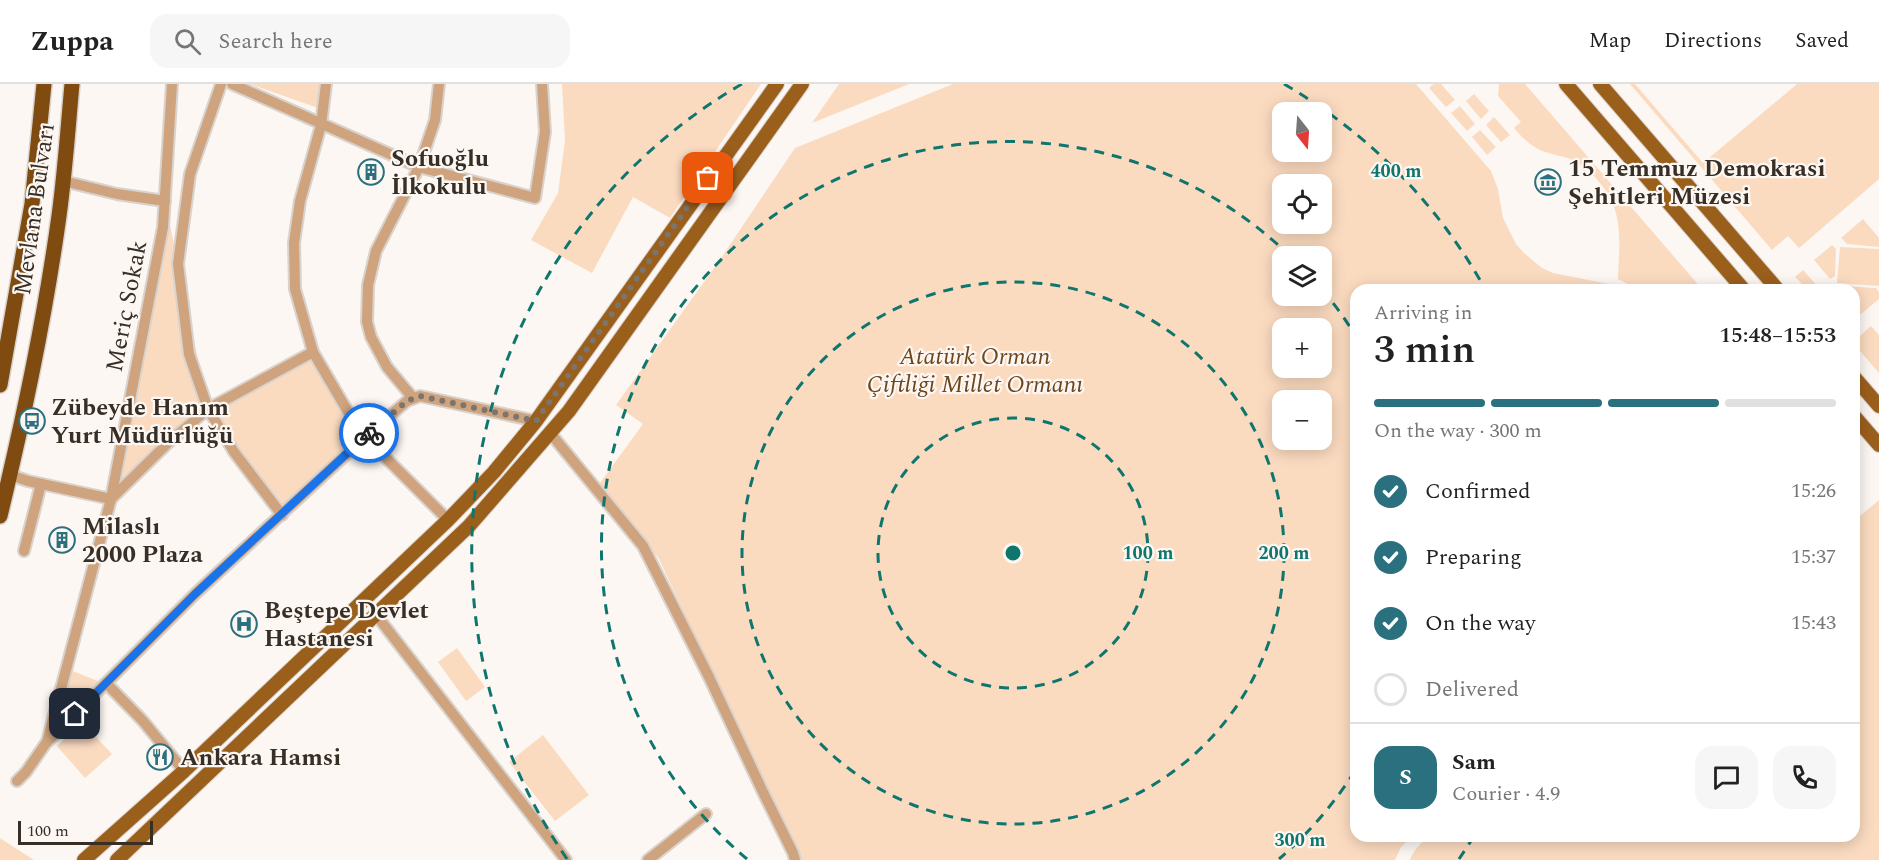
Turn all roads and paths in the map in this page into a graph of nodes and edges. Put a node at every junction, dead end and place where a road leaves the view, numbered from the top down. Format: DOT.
graph roads {
  1 [pos="44,84"];
  2 [pos="72,84"];
  3 [pos="172,84"];
  4 [pos="221,84"];
  5 [pos="232,84"];
  6 [pos="326,84"];
  7 [pos="439,84"];
  8 [pos="542,84"];
  9 [pos="777,84"];
  10 [pos="802,84"];
  11 [pos="1566,84"];
  12 [pos="1600,84"];
  13 [pos="321,125"];
  14 [pos="419,167"];
  15 [pos="63,182"];
  16 [pos="165,201"];
  17 [pos="1739,284"];
  18 [pos="1773,284"];
  19 [pos="313,352"];
  20 [pos="1860,384"];
  21 [pos="0,385"];
  22 [pos="413,398"];
  23 [pos="1879,406"];
  24 [pos="208,409"];
  25 [pos="536,421"];
  26 [pos="1860,423"];
  27 [pos="551,434"];
  28 [pos="365,437"];
  29 [pos="1879,445"];
  30 [pos="10,475"];
  31 [pos="41,484"];
  32 [pos="111,499"];
  33 [pos="282,515"];
  34 [pos="0,516"];
  35 [pos="448,520"];
  36 [pos="24,551"];
  37 [pos="377,616"];
  38 [pos="106,683"];
  39 [pos="46,743"];
  40 [pos="184,771"];
  41 [pos="17,782"];
  42 [pos="706,814"];
  43 [pos="84,860"];
  44 [pos="117,860"];
  45 [pos="566,860"];
  46 [pos="648,860"];
  47 [pos="795,860"];
  1 -- 21 [label="highway, Mevlana Bulvarı"];
  2 -- 15 [label="highway, Mevlana Bulvarı"];
  3 -- 16 [label="street, Meriç Sokak"];
  4 -- 24 [label="street"];
  5 -- 13 [label="street"];
  6 -- 13 [label="street"];
  7 -- 14 [label="street"];
  8 -- 14 [label="street"];
  9 -- 25 [label="main road"];
  10 -- 27 [label="main road"];
  11 -- 17 [label="main road"];
  12 -- 18 [label="main road"];
  13 -- 14 [label="street"];
  13 -- 19 [label="street"];
  14 -- 22 [label="street"];
  15 -- 16 [label="street"];
  15 -- 30 [label="highway, Mevlana Bulvarı"];
  16 -- 32 [label="street, Meriç Sokak"];
  19 -- 24 [label="street"];
  19 -- 28 [label="street"];
  20 -- 23 [label="main road"];
  22 -- 25 [label="street"];
  22 -- 28 [label="street"];
  24 -- 32 [label="street"];
  24 -- 33 [label="street"];
  25 -- 35 [label="main road"];
  26 -- 29 [label="main road"];
  27 -- 37 [label="main road"];
  27 -- 47 [label="street"];
  28 -- 33 [label="street"];
  28 -- 35 [label="street"];
  30 -- 31 [label="street"];
  30 -- 34 [label="highway, Mevlana Bulvarı"];
  31 -- 32 [label="street"];
  31 -- 36 [label="street"];
  32 -- 39 [label="street, Meriç Sokak"];
  33 -- 38 [label="street"];
  35 -- 40 [label="main road"];
  37 -- 44 [label="main road"];
  37 -- 45 [label="street"];
  38 -- 39 [label="street"];
  38 -- 40 [label="street"];
  39 -- 41 [label="street"];
  40 -- 43 [label="main road"];
  42 -- 46 [label="street"];
}
